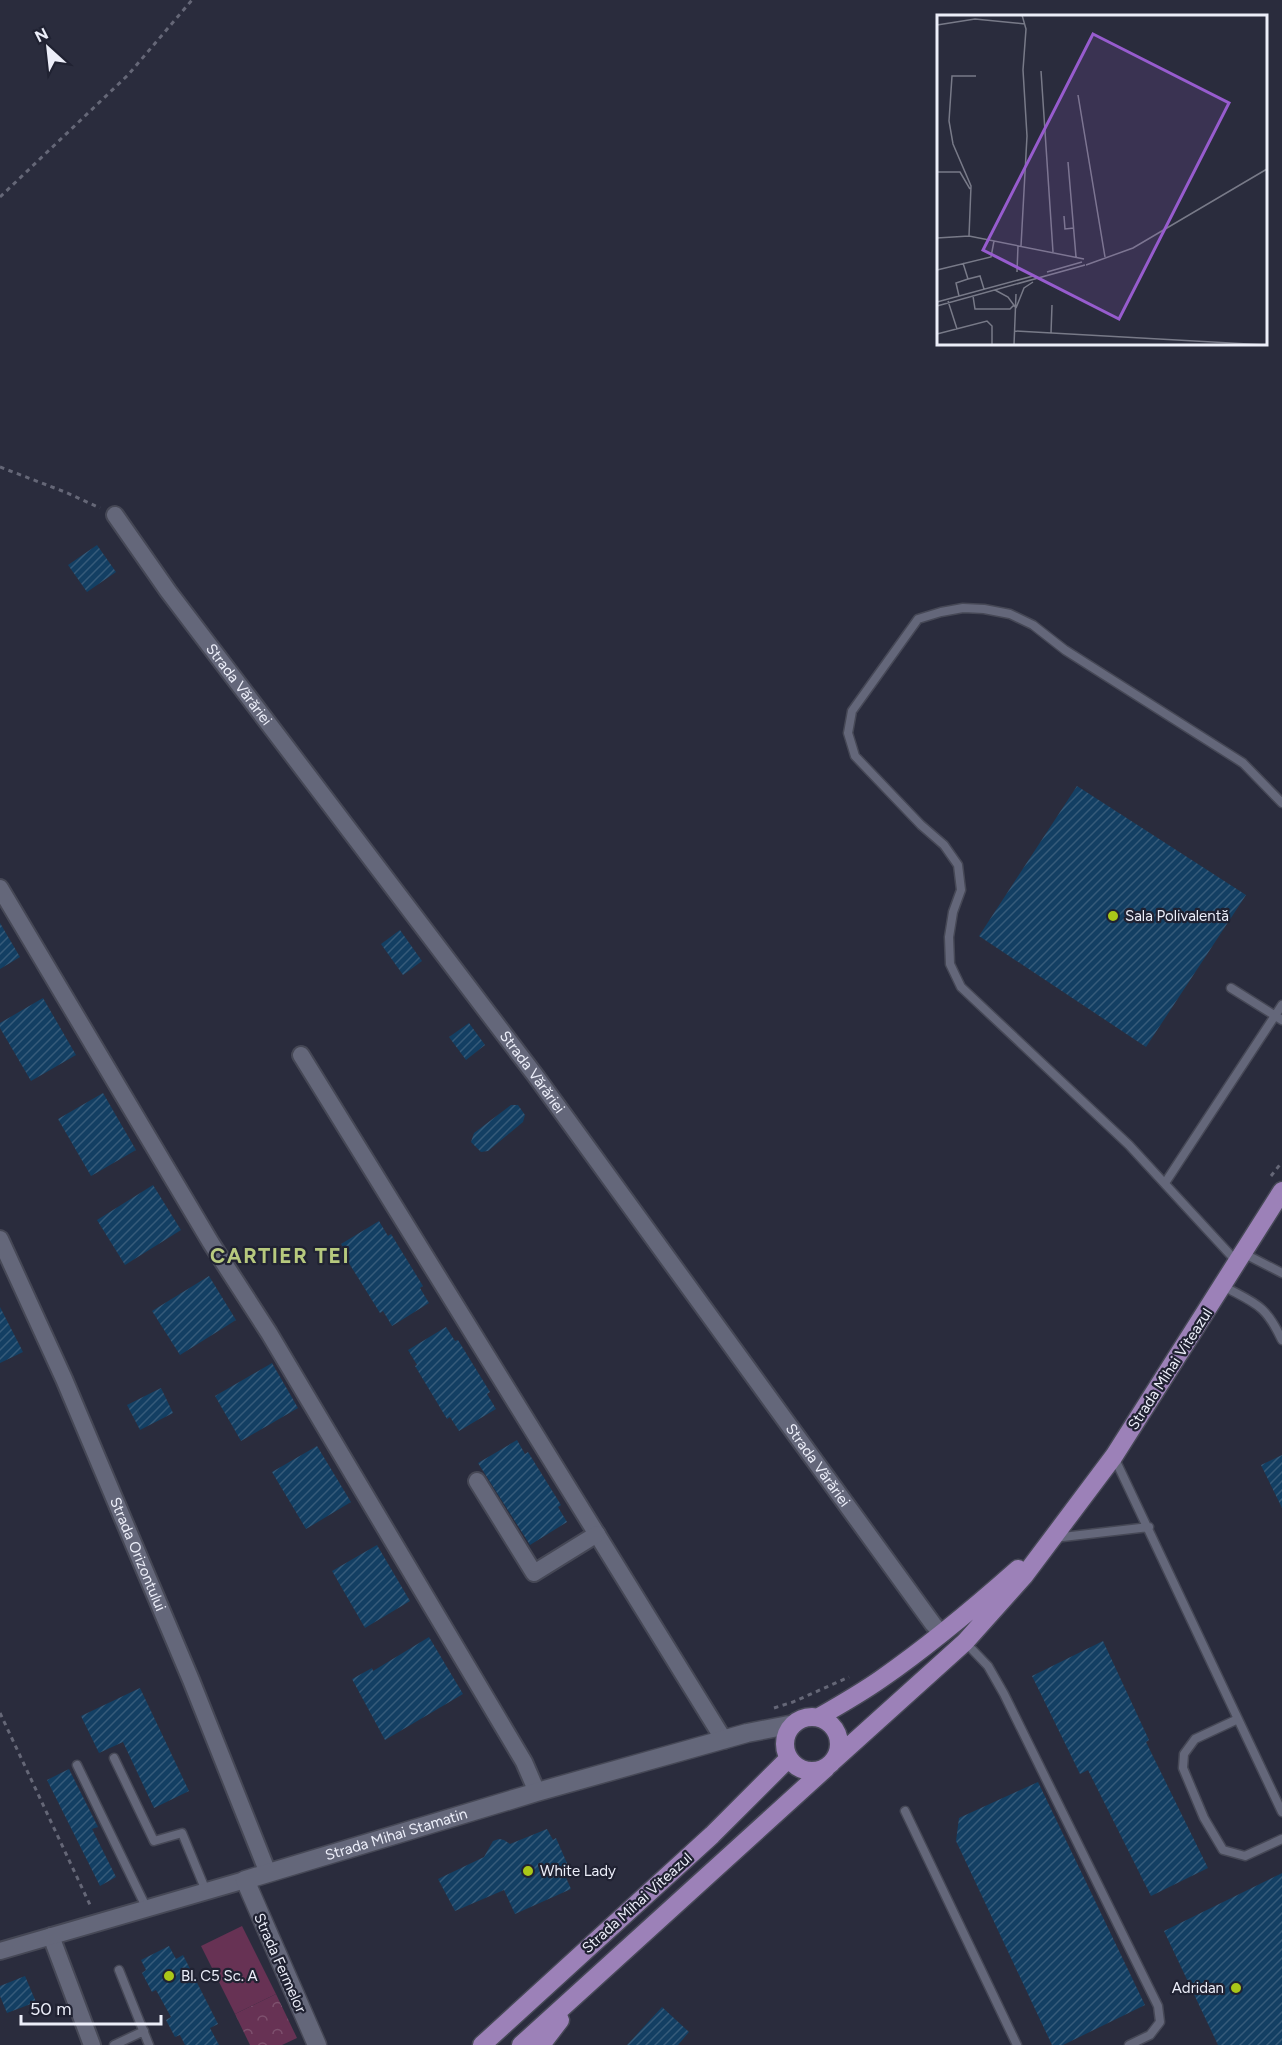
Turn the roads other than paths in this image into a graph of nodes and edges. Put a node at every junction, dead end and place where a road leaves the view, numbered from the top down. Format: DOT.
graph roads {
  1 [pos="115,515"];
  2 [pos="1282,803"];
  3 [pos="0,888"];
  4 [pos="1231,987"];
  5 [pos="1282,1005"];
  6 [pos="1278,1018"];
  7 [pos="301,1055"];
  8 [pos="1165,1183"];
  9 [pos="1275,1186"];
  10 [pos="0,1239"];
  11 [pos="1240,1258"];
  12 [pos="1282,1273"];
  13 [pos="1223,1286"];
  14 [pos="1282,1340"];
  15 [pos="1114,1456"];
  16 [pos="477,1481"];
  17 [pos="1149,1527"];
  18 [pos="597,1534"];
  19 [pos="1051,1541"];
  20 [pos="942,1634"];
  21 [pos="965,1642"];
  22 [pos="819,1717"];
  23 [pos="1238,1719"];
  24 [pos="794,1724"];
  25 [pos="724,1740"];
  26 [pos="114,1758"];
  27 [pos="789,1758"];
  28 [pos="830,1764"];
  29 [pos="77,1765"];
  30 [pos="537,1792"];
  31 [pos="905,1810"];
  32 [pos="1282,1812"];
  33 [pos="1282,1839"];
  34 [pos="268,1873"];
  35 [pos="245,1880"];
  36 [pos="206,1891"];
  37 [pos="147,1908"];
  38 [pos="51,1936"];
  39 [pos="0,1951"];
  40 [pos="119,1970"];
  41 [pos="589,1983"];
  42 [pos="144,2031"];
  43 [pos="92,2045"];
  44 [pos="114,2045"];
  45 [pos="150,2045"];
  46 [pos="317,2045"];
  47 [pos="482,2045"];
  48 [pos="521,2045"];
  49 [pos="541,2045"];
  50 [pos="1017,2045"];
  51 [pos="1129,2045"];
  1 -- 20 [label="street, Strada Vărăriei"];
  2 -- 8 [label="lane"];
  3 -- 30 [label="street"];
  4 -- 6 [label="lane"];
  5 -- 6 [label="lane"];
  6 -- 8 [label="lane"];
  7 -- 18 [label="street"];
  8 -- 11 [label="lane"];
  9 -- 11 [label="main road, Strada Mihai Viteazul"];
  10 -- 34 [label="street, Strada Orizontului"];
  11 -- 12 [label="lane"];
  11 -- 13 [label="main road, Strada Mihai Viteazul"];
  13 -- 14 [label="lane"];
  13 -- 15 [label="main road, Strada Mihai Viteazul"];
  15 -- 17 [label="lane"];
  15 -- 19 [label="main road, Strada Mihai Viteazul"];
  16 -- 18 [label="street"];
  17 -- 19 [label="lane"];
  17 -- 23 [label="lane"];
  18 -- 25 [label="street"];
  19 -- 20 [label="main road, Strada Mihai Viteazul"];
  19 -- 21 [label="main road, Strada Mihai Viteazul"];
  20 -- 22 [label="main road, Strada Mihai Viteazul"];
  21 -- 28 [label="main road, Strada Mihai Viteazul"];
  21 -- 51 [label="lane"];
  22 -- 24 [label="main road, Strada Mihai Viteazul"];
  22 -- 28 [label="main road"];
  23 -- 32 [label="lane"];
  23 -- 33 [label="lane"];
  24 -- 25 [label="street, Strada Mihai Stamatin"];
  24 -- 27 [label="main road"];
  25 -- 30 [label="street, Strada Mihai Stamatin"];
  26 -- 36 [label="lane"];
  27 -- 28 [label="main road"];
  27 -- 47 [label="main road, Strada Mihai Viteazul"];
  28 -- 41 [label="main road, Strada Mihai Viteazul"];
  29 -- 37 [label="lane"];
  30 -- 34 [label="street, Strada Mihai Stamatin"];
  31 -- 50 [label="lane"];
  34 -- 35 [label="street, Strada Mihai Stamatin"];
  35 -- 36 [label="street, Strada Mihai Stamatin"];
  35 -- 46 [label="street, Strada Fermelor"];
  36 -- 37 [label="street, Strada Mihai Stamatin"];
  37 -- 38 [label="street, Strada Mihai Stamatin"];
  38 -- 39 [label="street, Strada Mihai Stamatin"];
  38 -- 43 [label="street"];
  40 -- 42 [label="lane"];
  41 -- 48 [label="main road, Strada Mihai Viteazul"];
  41 -- 49 [label="main road"];
  42 -- 44 [label="lane"];
  42 -- 45 [label="lane"];
}
